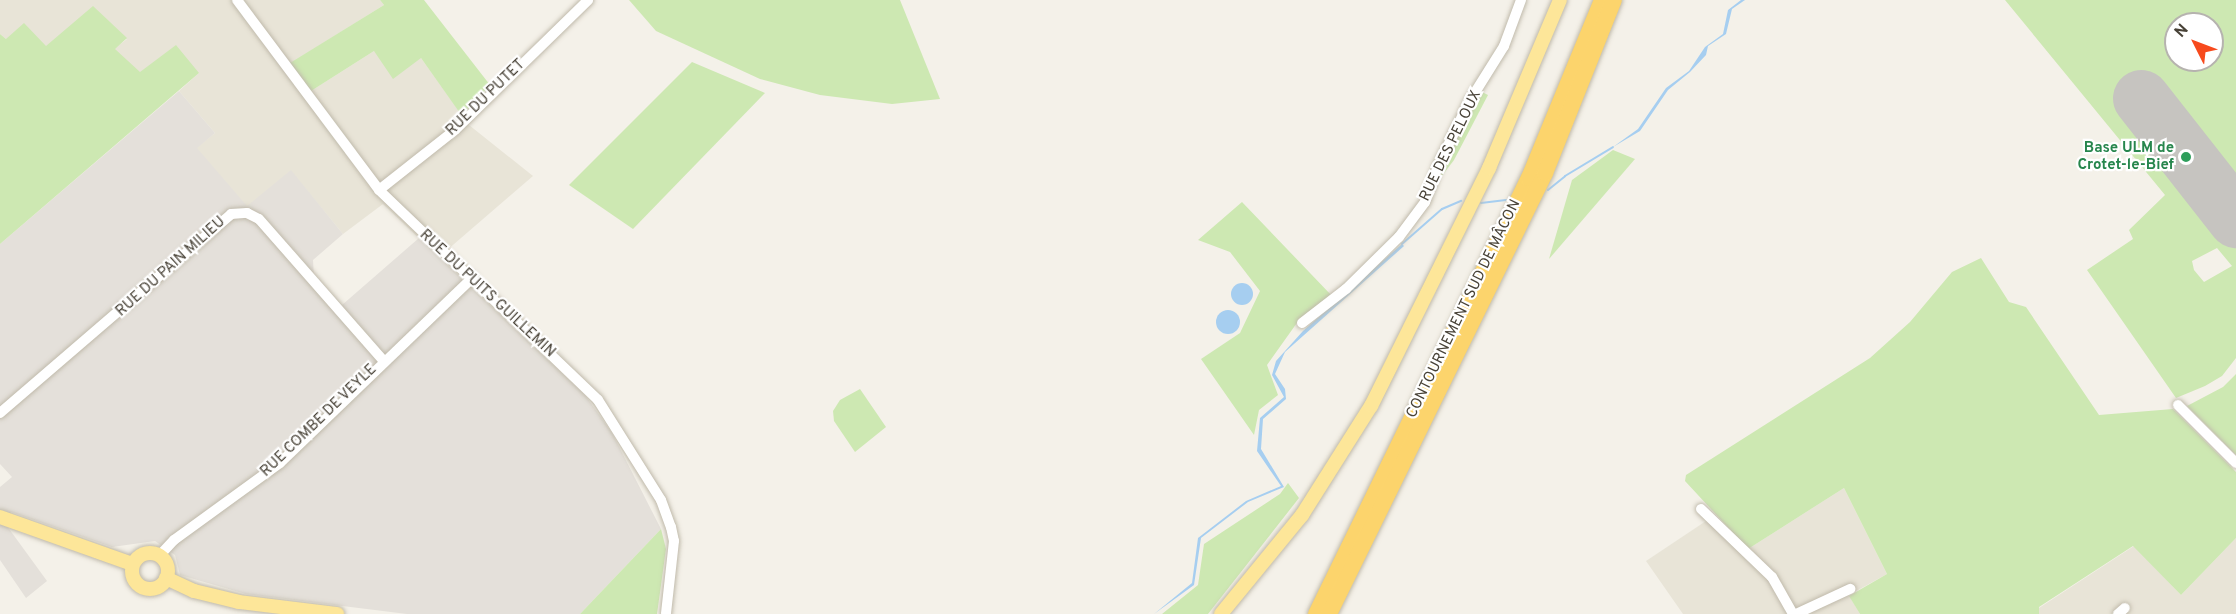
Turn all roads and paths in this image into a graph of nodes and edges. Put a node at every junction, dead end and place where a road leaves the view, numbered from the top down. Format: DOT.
graph roads {
  1 [pos="237,0"];
  2 [pos="588,0"];
  3 [pos="1521,0"];
  4 [pos="1560,0"];
  5 [pos="1602,0"];
  6 [pos="1614,0"];
  7 [pos="379,190"];
  8 [pos="472,278"];
  9 [pos="1302,323"];
  10 [pos="383,360"];
  11 [pos="2178,405"];
  12 [pos="0,413"];
  13 [pos="2236,463"];
  14 [pos="1701,509"];
  15 [pos="0,517"];
  16 [pos="160,555"];
  17 [pos="132,564"];
  18 [pos="166,578"];
  19 [pos="1850,589"];
  20 [pos="337,614"];
  21 [pos="666,614"];
  22 [pos="1221,614"];
  23 [pos="1316,614"];
  24 [pos="1329,614"];
  25 [pos="1795,614"];
  1 -- 7 [label="street, RUE DU PUITS GUILLEMIN"];
  2 -- 7 [label="street, RUE DU PUTET"];
  3 -- 9 [label="street, RUE DES PELOUX"];
  4 -- 22 [label="main road"];
  5 -- 23 [label="highway, CONTOURNEMENT SUD DE MÂCON"];
  6 -- 24 [label="highway, CONTOURNEMENT SUD DE MÂCON"];
  7 -- 8 [label="street, RUE DU PUITS GUILLEMIN"];
  8 -- 10 [label="street, RUE COMBE DE VEYLE"];
  8 -- 21 [label="street, RUE DU PUITS GUILLEMIN"];
  10 -- 12 [label="street, RUE DU PAIN MILIEU"];
  10 -- 16 [label="street, RUE COMBE DE VEYLE"];
  11 -- 13 [label="street"];
  14 -- 25 [label="street"];
  15 -- 17 [label="main road"];
  16 -- 17 [label="main road"];
  16 -- 18 [label="main road"];
  17 -- 18 [label="main road"];
  18 -- 20 [label="main road"];
  19 -- 25 [label="street"];
}
